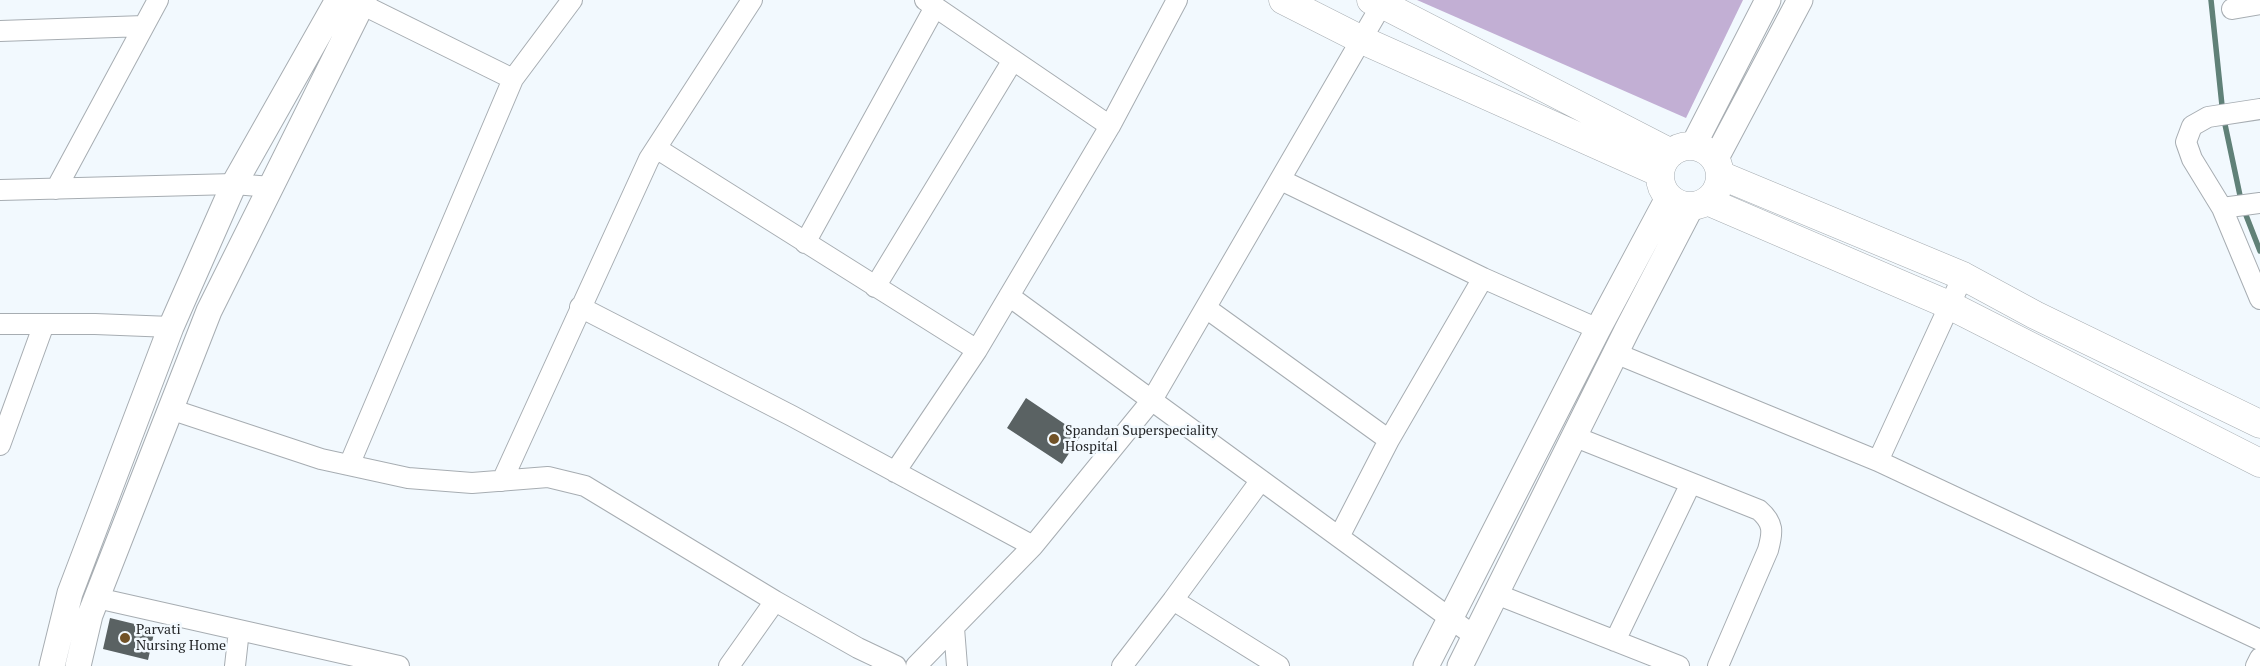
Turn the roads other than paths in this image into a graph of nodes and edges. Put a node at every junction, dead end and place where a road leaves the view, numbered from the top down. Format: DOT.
graph roads {
  1 [pos="158,0"];
  2 [pos="572,0"];
  3 [pos="752,0"];
  4 [pos="1177,0"];
  5 [pos="1283,0"];
  6 [pos="1768,0"];
  7 [pos="1800,0"];
  8 [pos="354,1"];
  9 [pos="1376,2"];
  10 [pos="930,3"];
  11 [pos="2260,4"];
  12 [pos="2232,9"];
  13 [pos="144,26"];
  14 [pos="0,31"];
  15 [pos="1362,40"];
  16 [pos="1013,60"];
  17 [pos="513,78"];
  18 [pos="2260,109"];
  19 [pos="1110,126"];
  20 [pos="656,148"];
  21 [pos="1691,177"];
  22 [pos="1281,180"];
  23 [pos="234,184"];
  24 [pos="271,187"];
  25 [pos="56,189"];
  26 [pos="0,190"];
  27 [pos="2260,203"];
  28 [pos="2222,208"];
  29 [pos="805,243"];
  30 [pos="1963,276"];
  31 [pos="1483,278"];
  32 [pos="875,287"];
  33 [pos="1009,296"];
  34 [pos="2260,299"];
  35 [pos="1950,305"];
  36 [pos="580,307"];
  37 [pos="1206,308"];
  38 [pos="0,324"];
  39 [pos="44,324"];
  40 [pos="171,327"];
  41 [pos="1598,329"];
  42 [pos="977,350"];
  43 [pos="1616,353"];
  44 [pos="1152,400"];
  45 [pos="170,409"];
  46 [pos="2260,424"];
  47 [pos="1,436"];
  48 [pos="1573,436"];
  49 [pos="1389,440"];
  50 [pos="1878,462"];
  51 [pos="350,463"];
  52 [pos="2260,463"];
  53 [pos="895,472"];
  54 [pos="1261,480"];
  55 [pos="502,481"];
  56 [pos="1691,483"];
  57 [pos="1339,537"];
  58 [pos="1033,546"];
  59 [pos="1496,594"];
  60 [pos="96,598"];
  61 [pos="1173,600"];
  62 [pos="775,601"];
  63 [pos="1449,618"];
  64 [pos="954,628"];
  65 [pos="239,630"];
  66 [pos="1473,635"];
  67 [pos="2260,640"];
  68 [pos="1625,651"];
  69 [pos="2260,658"];
  70 [pos="52,666"];
  71 [pos="78,666"];
  72 [pos="235,666"];
  73 [pos="399,666"];
  74 [pos="729,666"];
  75 [pos="896,666"];
  76 [pos="916,666"];
  77 [pos="958,666"];
  78 [pos="1122,666"];
  79 [pos="1279,666"];
  80 [pos="1426,666"];
  81 [pos="1460,666"];
  82 [pos="1679,666"];
  83 [pos="1718,666"];
  84 [pos="2256,666"];
  1 -- 13 [label="street"];
  2 -- 17 [label="street"];
  3 -- 20 [label="street"];
  4 -- 19 [label="street"];
  5 -- 15 [label="main road"];
  6 -- 21 [label="street"];
  7 -- 21 [label="street"];
  8 -- 17 [label="street"];
  8 -- 23 [label="street"];
  8 -- 24 [label="street"];
  9 -- 15 [label="street"];
  9 -- 21 [label="main road"];
  10 -- 16 [label="street"];
  10 -- 29 [label="street"];
  11 -- 12 [label="street"];
  13 -- 14 [label="street"];
  13 -- 25 [label="street"];
  15 -- 21 [label="main road"];
  15 -- 22 [label="street"];
  16 -- 19 [label="street"];
  16 -- 32 [label="street"];
  17 -- 51 [label="street"];
  18 -- 28 [label="street"];
  19 -- 33 [label="street"];
  20 -- 29 [label="street"];
  20 -- 36 [label="street"];
  21 -- 30 [label="main road"];
  21 -- 35 [label="main road"];
  21 -- 41 [label="street"];
  21 -- 43 [label="street"];
  22 -- 31 [label="street"];
  22 -- 37 [label="street"];
  23 -- 24 [label="street"];
  23 -- 25 [label="street"];
  23 -- 40 [label="street"];
  24 -- 45 [label="street"];
  25 -- 26 [label="street"];
  27 -- 28 [label="street"];
  28 -- 34 [label="street"];
  29 -- 32 [label="street"];
  30 -- 35 [label="street"];
  30 -- 46 [label="main road"];
  31 -- 41 [label="street"];
  31 -- 49 [label="street"];
  32 -- 42 [label="street"];
  33 -- 42 [label="street"];
  33 -- 44 [label="street"];
  35 -- 50 [label="street"];
  35 -- 52 [label="main road"];
  36 -- 53 [label="street"];
  36 -- 55 [label="street"];
  37 -- 44 [label="street"];
  37 -- 49 [label="street"];
  38 -- 39 [label="street"];
  39 -- 40 [label="street"];
  39 -- 47 [label="street"];
  40 -- 70 [label="street"];
  41 -- 63 [label="street"];
  42 -- 53 [label="street"];
  43 -- 48 [label="street"];
  43 -- 50 [label="street"];
  44 -- 54 [label="street"];
  44 -- 58 [label="street"];
  45 -- 51 [label="street"];
  45 -- 60 [label="street"];
  48 -- 56 [label="street"];
  48 -- 59 [label="street"];
  49 -- 57 [label="street"];
  50 -- 67 [label="street"];
  51 -- 55 [label="street"];
  53 -- 58 [label="street"];
  54 -- 57 [label="street"];
  54 -- 61 [label="street"];
  55 -- 62 [label="street"];
  56 -- 68 [label="street"];
  56 -- 83 [label="street"];
  57 -- 63 [label="street"];
  58 -- 64 [label="street"];
  59 -- 66 [label="street"];
  59 -- 68 [label="street"];
  60 -- 65 [label="street"];
  60 -- 71 [label="street"];
  61 -- 78 [label="street"];
  61 -- 79 [label="street"];
  62 -- 74 [label="street"];
  62 -- 75 [label="street"];
  63 -- 66 [label="street"];
  63 -- 80 [label="street"];
  64 -- 76 [label="street"];
  64 -- 77 [label="street"];
  65 -- 72 [label="street"];
  65 -- 73 [label="street"];
  66 -- 81 [label="street"];
  68 -- 82 [label="street"];
  69 -- 84 [label="street"];
}
